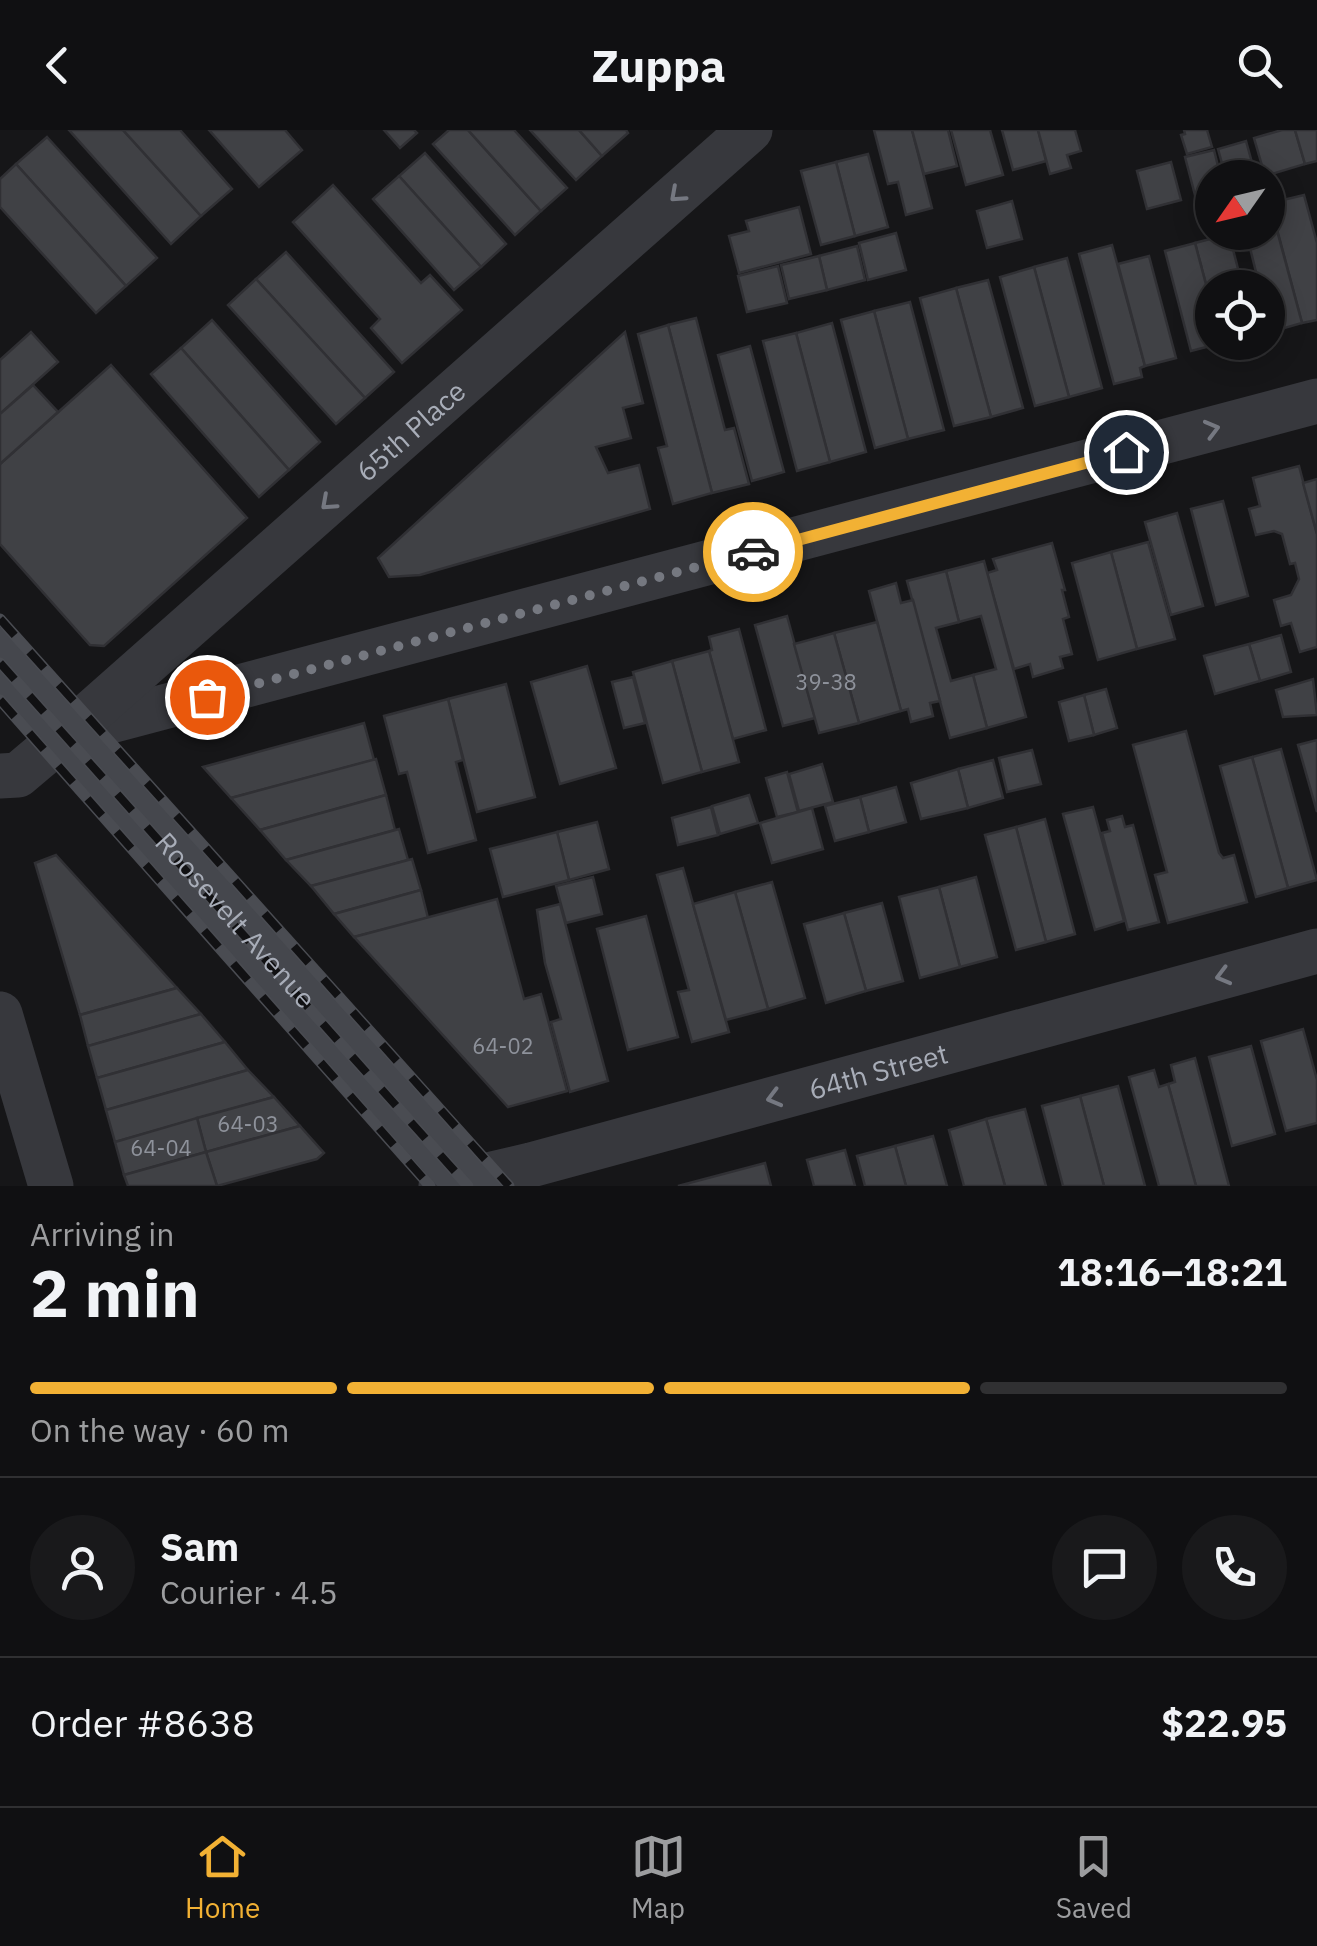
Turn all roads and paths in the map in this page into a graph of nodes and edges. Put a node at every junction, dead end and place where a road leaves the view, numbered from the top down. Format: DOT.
graph roads {
  1 [pos="750,130"];
  2 [pos="1317,402"];
  3 [pos="0,655"];
  4 [pos="69,732"];
  5 [pos="0,776"];
  6 [pos="1317,951"];
  7 [pos="0,1014"];
  8 [pos="461,1184"];
  9 [pos="51,1186"];
  1 -- 4 [label="street, 65th Place, one-way"];
  4 -- 2 [label="street, one-way"];
  3 -- 4 [label="main road, Roosevelt Avenue"];
  4 -- 5 [label="street, 65th Place"];
  4 -- 8 [label="main road, Roosevelt Avenue"];
  6 -- 8 [label="street, 64th Street, one-way"];
  7 -- 9 [label="street"];
}
